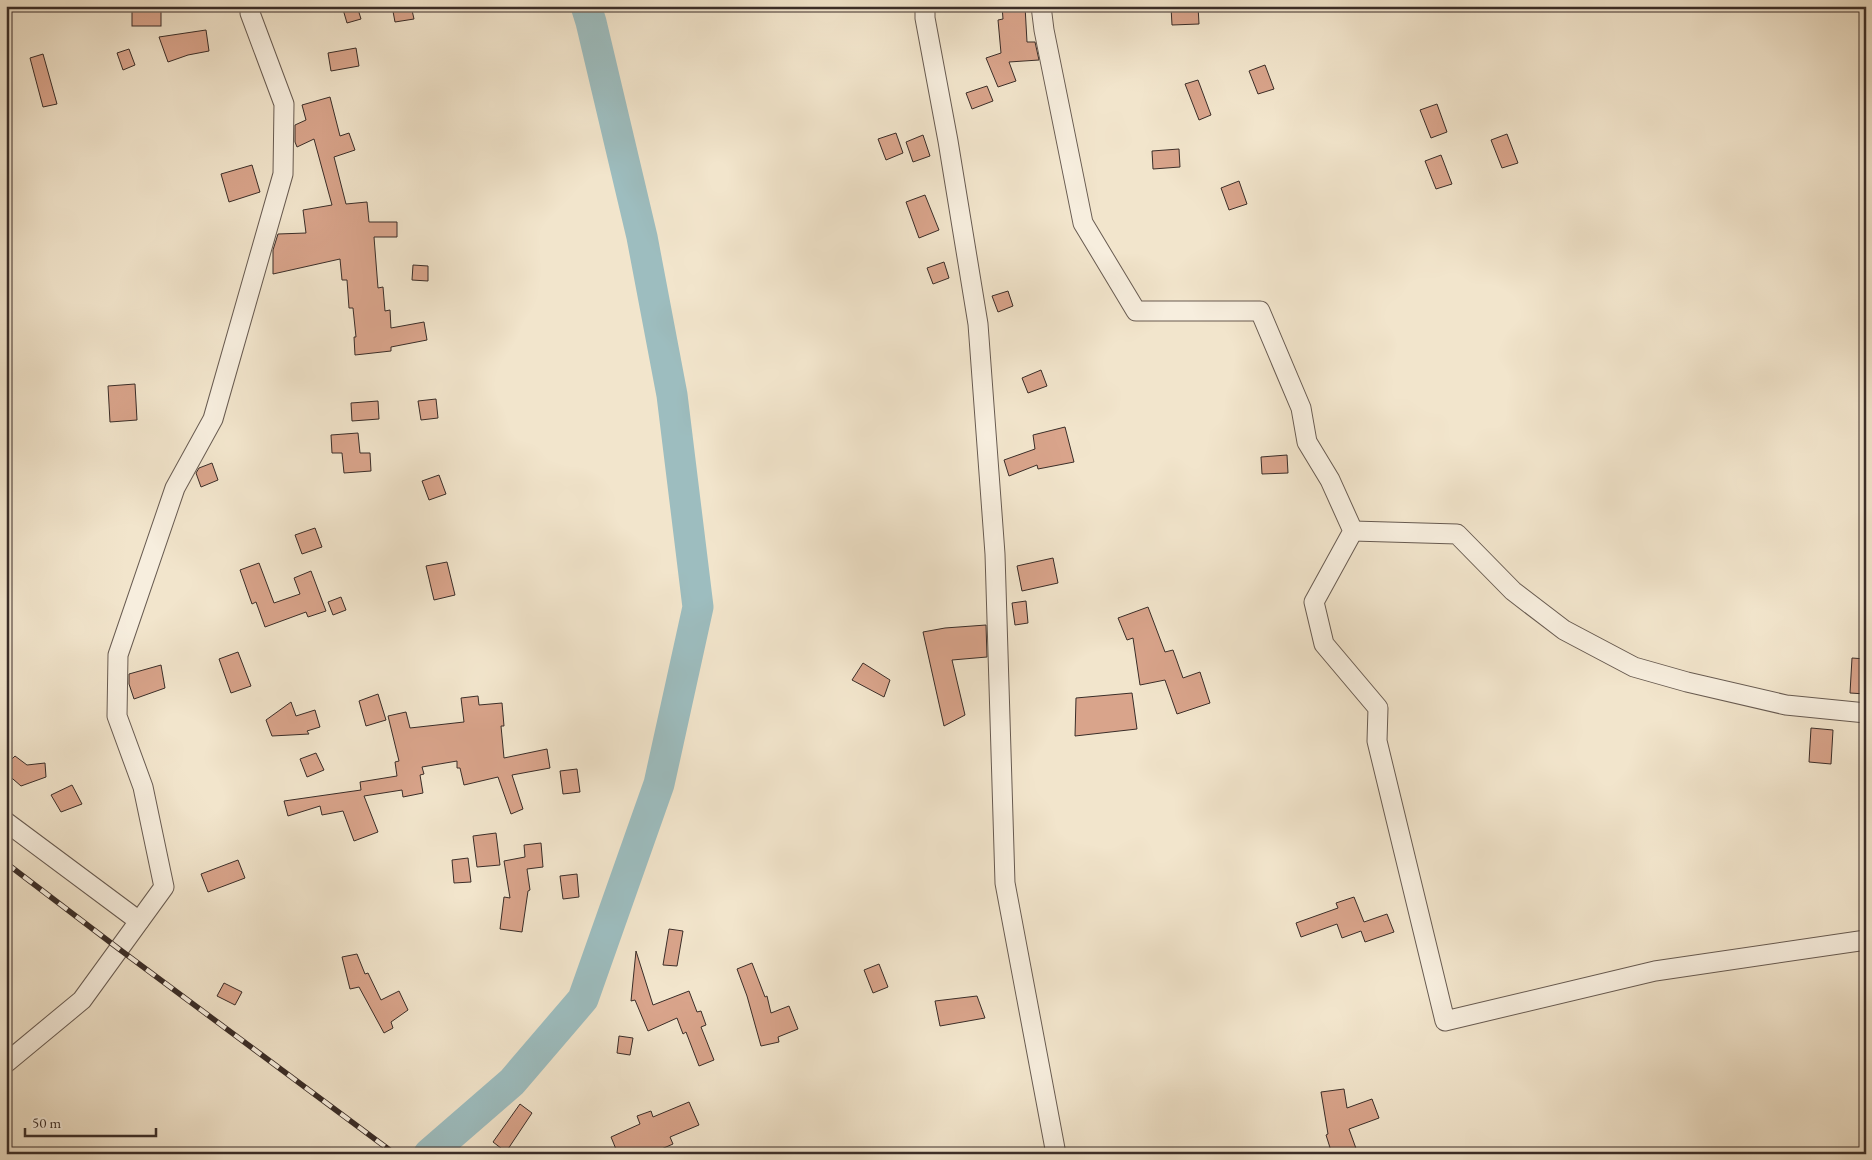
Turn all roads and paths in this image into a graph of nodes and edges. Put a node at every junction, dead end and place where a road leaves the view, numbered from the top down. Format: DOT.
graph roads {
  1 [pos="250,6"];
  2 [pos="924,6"];
  3 [pos="1041,6"];
  4 [pos="1353,531"];
  5 [pos="1866,713"];
  6 [pos="6,822"];
  7 [pos="139,921"];
  8 [pos="1866,940"];
  9 [pos="6,1063"];
  10 [pos="1056,1154"];
  1 -- 7 [label="street"];
  2 -- 10 [label="street"];
  3 -- 4 [label="street"];
  4 -- 5 [label="street"];
  4 -- 8 [label="street"];
  6 -- 7 [label="street"];
  7 -- 9 [label="street"];
}
